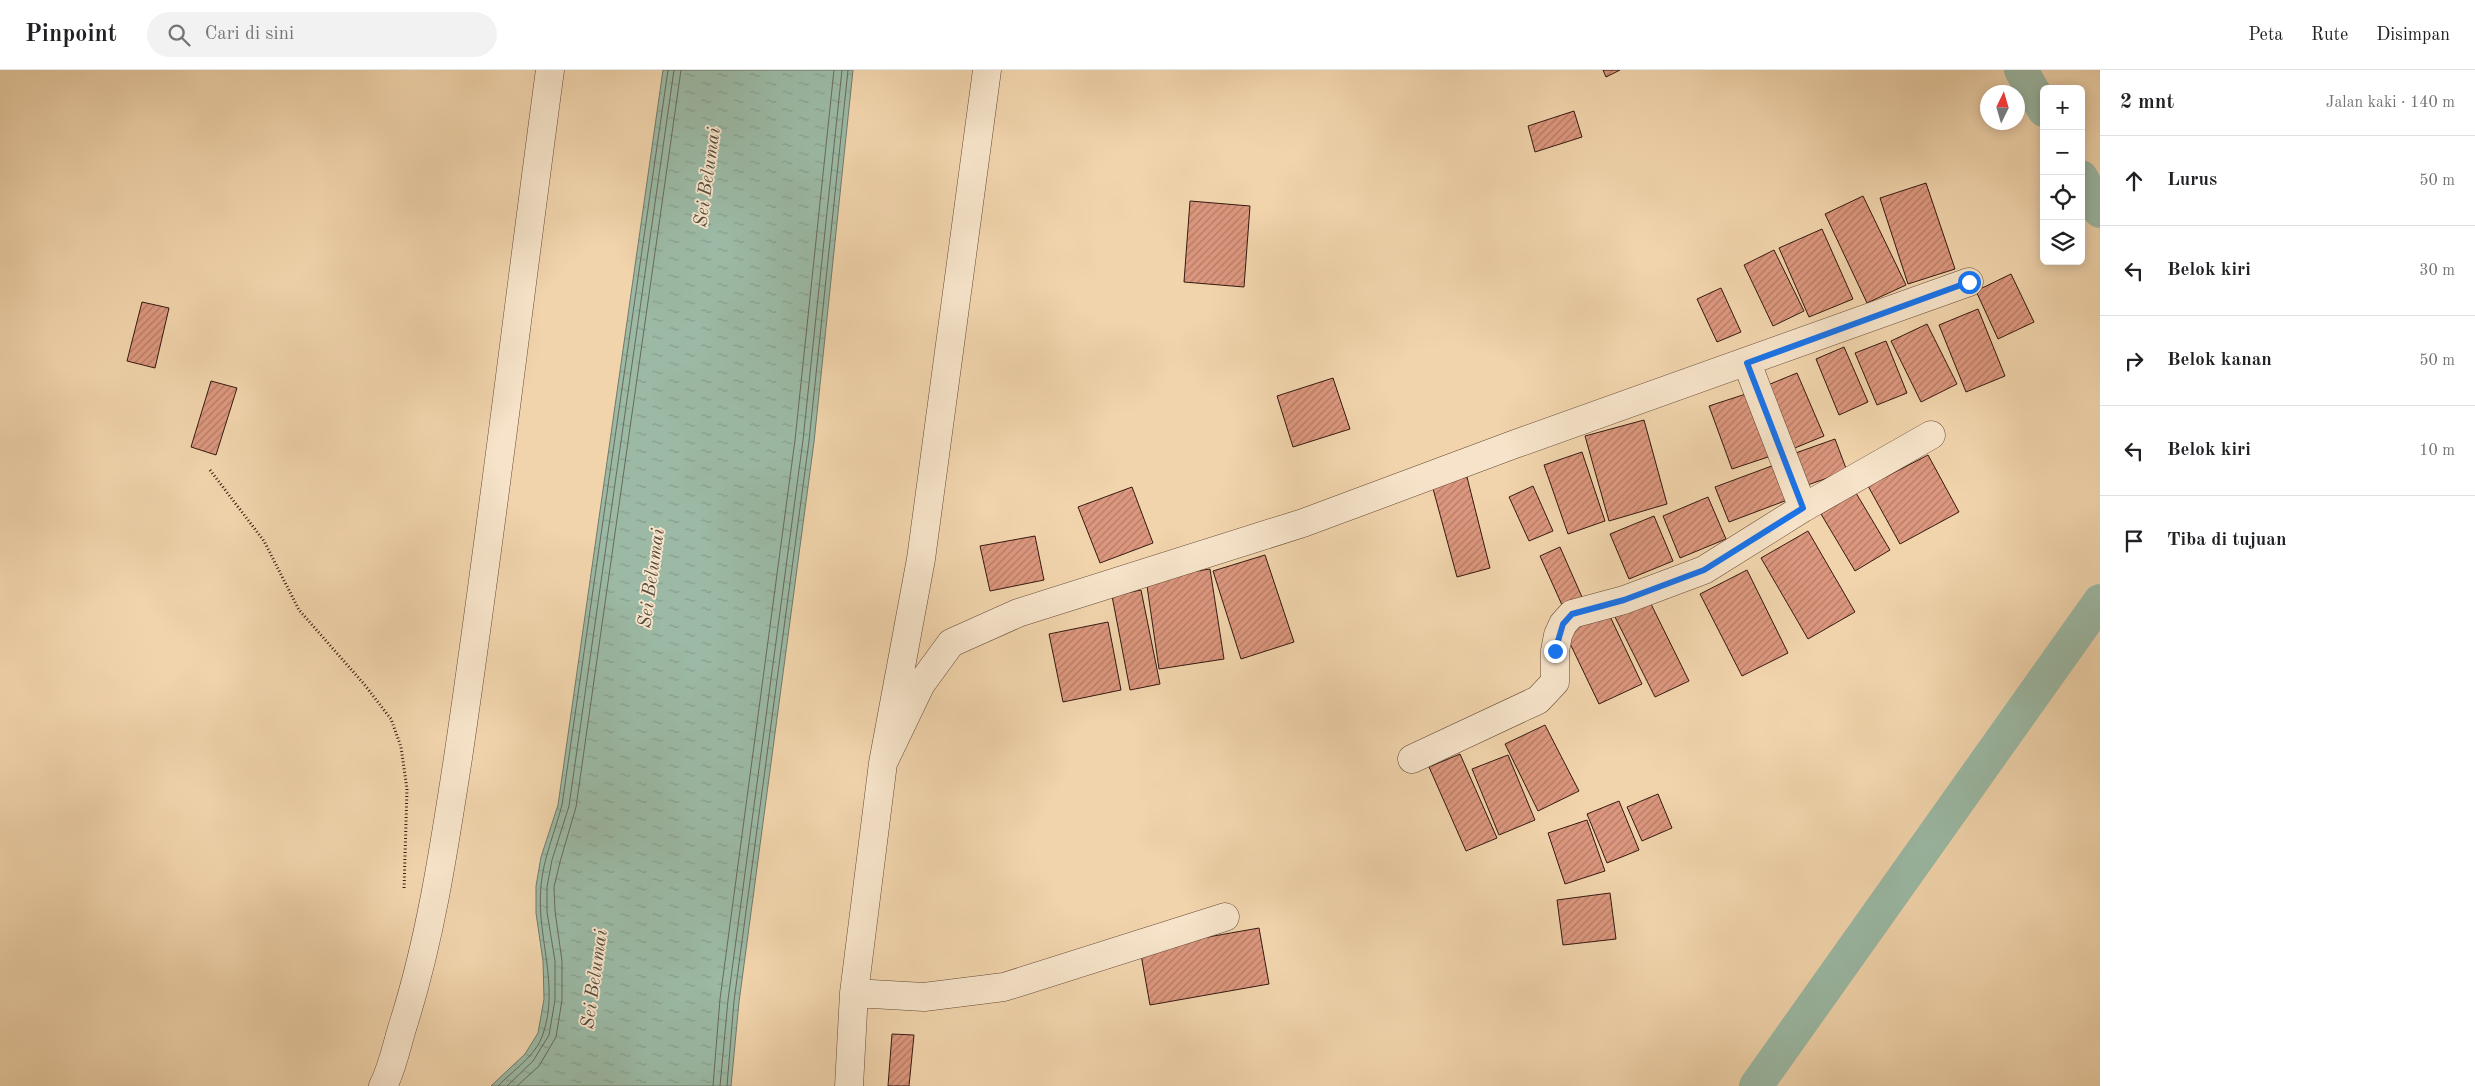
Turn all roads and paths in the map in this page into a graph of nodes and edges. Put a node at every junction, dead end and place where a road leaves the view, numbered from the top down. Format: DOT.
graph roads {
  1 [pos="550,70"];
  2 [pos="987,70"];
  3 [pos="1969,282"];
  4 [pos="1747,363"];
  5 [pos="1931,435"];
  6 [pos="210,470"];
  7 [pos="1803,508"];
  8 [pos="1412,759"];
  9 [pos="883,763"];
  10 [pos="405,894"];
  11 [pos="1225,917"];
  12 [pos="854,993"];
  13 [pos="383,1086"];
  14 [pos="849,1086"];
  1 -- 13 [label="street"];
  2 -- 9 [label="street"];
  3 -- 4 [label="street"];
  4 -- 7 [label="street"];
  4 -- 9 [label="street"];
  5 -- 7 [label="street"];
  6 -- 10 [label="path"];
  7 -- 8 [label="street"];
  9 -- 12 [label="street"];
  11 -- 12 [label="street"];
  12 -- 14 [label="street"];
}
